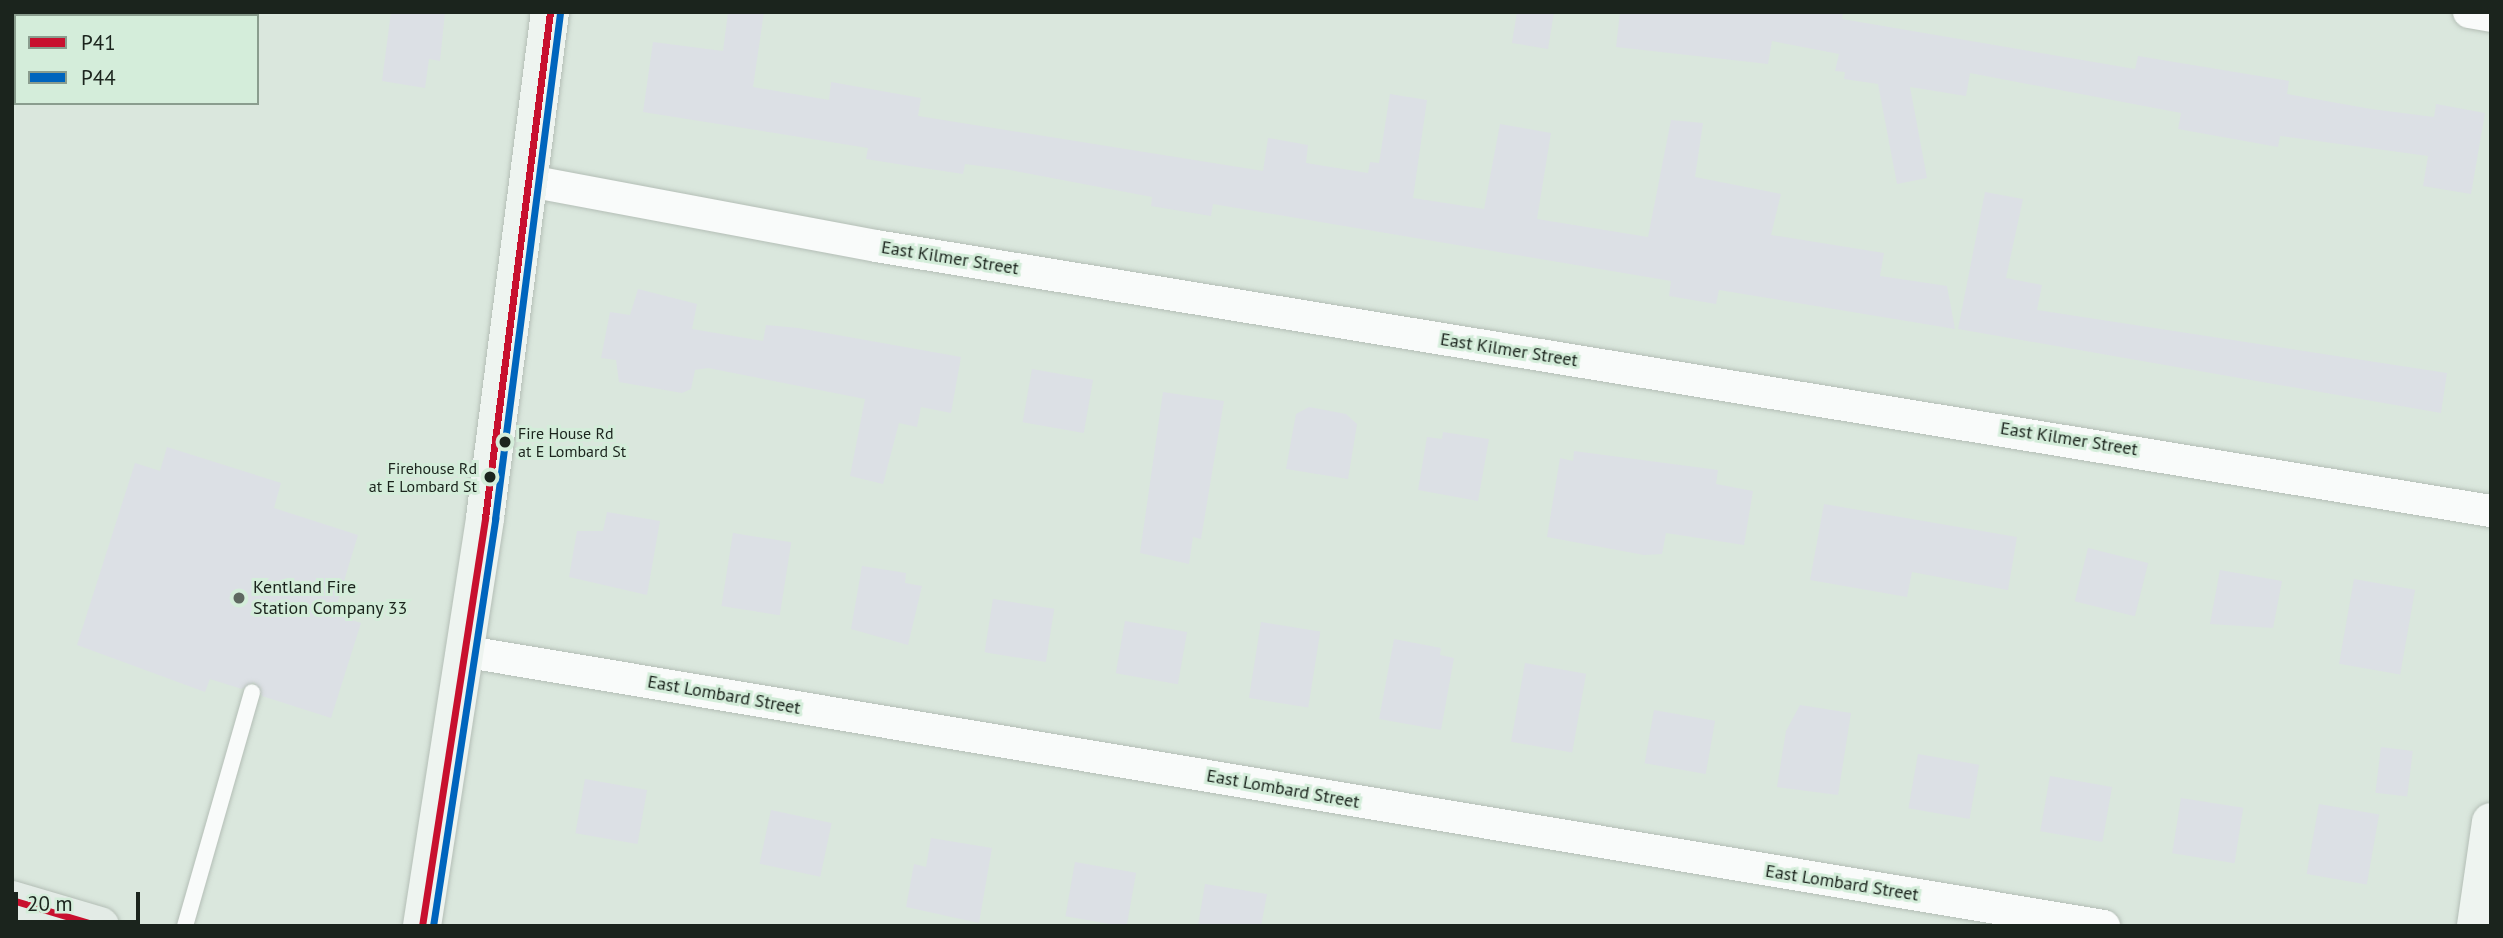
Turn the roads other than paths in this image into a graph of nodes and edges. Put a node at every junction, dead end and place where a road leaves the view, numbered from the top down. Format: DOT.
graph roads {
  1 [pos="550,12"];
  2 [pos="2469,12"];
  3 [pos="2491,16"];
  4 [pos="529,181"];
  5 [pos="2491,510"];
  6 [pos="463,651"];
  7 [pos="252,692"];
  8 [pos="2491,822"];
  9 [pos="12,900"];
  10 [pos="100,926"];
  11 [pos="185,926"];
  12 [pos="422,926"];
  13 [pos="2104,926"];
  14 [pos="2476,926"];
  1 -- 4 [label="street"];
  2 -- 3 [label="street"];
  4 -- 5 [label="street, East Kilmer Street"];
  4 -- 6 [label="street"];
  6 -- 12 [label="street"];
  6 -- 13 [label="street, East Lombard Street"];
  7 -- 11 [label="lane"];
  8 -- 14 [label="street"];
  9 -- 10 [label="main road"];
}
